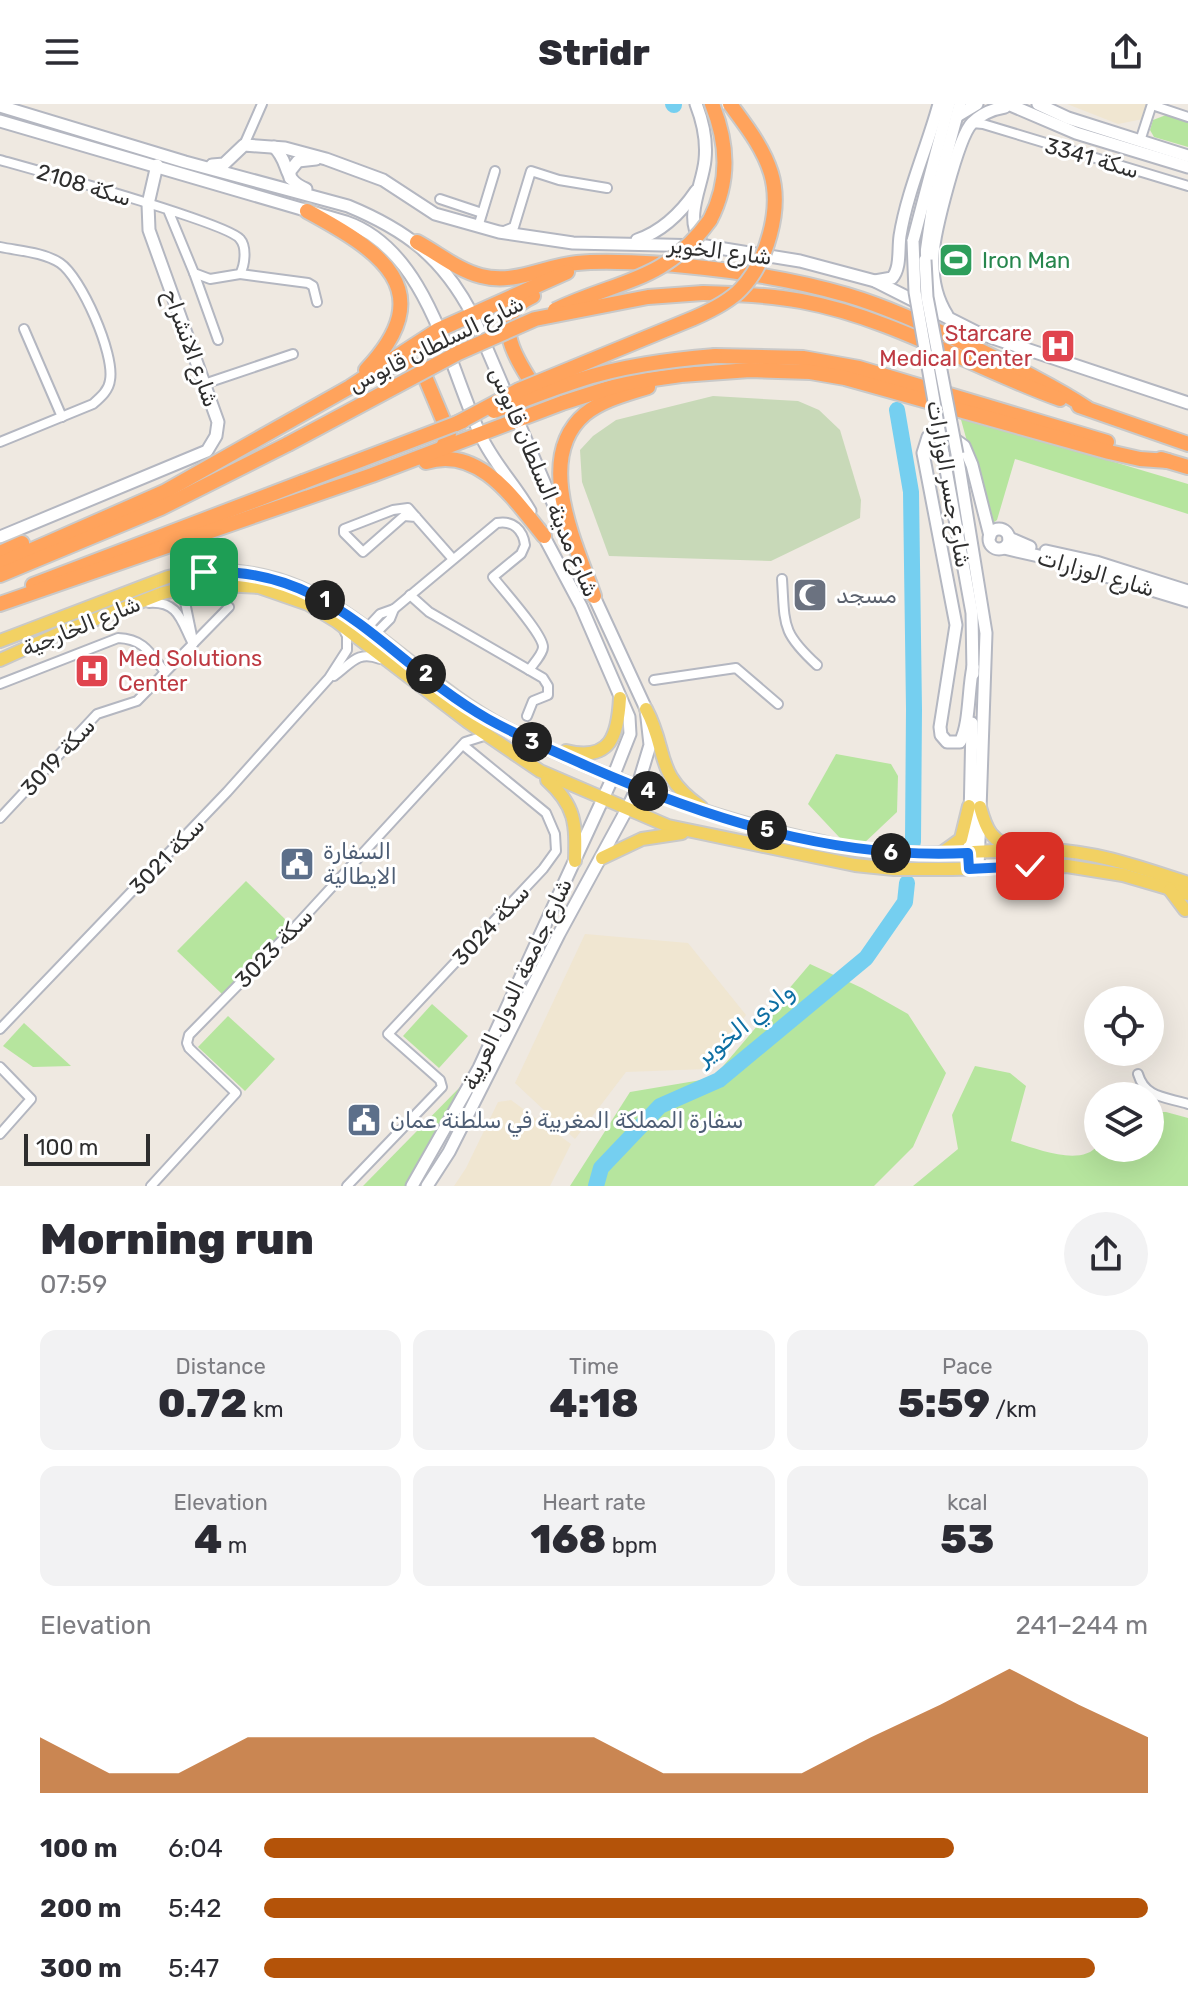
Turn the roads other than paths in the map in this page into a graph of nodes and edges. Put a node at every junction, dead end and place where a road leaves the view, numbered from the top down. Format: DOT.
graph roads {
  1 [pos="262,104"];
  2 [pos="696,104"];
  3 [pos="712,104"];
  4 [pos="730,104"];
  5 [pos="928,104"];
  6 [pos="939,104"];
  7 [pos="949,104"];
  8 [pos="960,104"];
  9 [pos="977,104"];
  10 [pos="1038,104"];
  11 [pos="1152,105"];
  12 [pos="0,106"];
  13 [pos="1001,106"];
  14 [pos="956,117"];
  15 [pos="1188,117"];
  16 [pos="935,120"];
  17 [pos="0,121"];
  18 [pos="972,123"];
  19 [pos="996,128"];
  20 [pos="1140,141"];
  21 [pos="244,145"];
  22 [pos="274,147"];
  23 [pos="1188,156"];
  24 [pos="326,159"];
  25 [pos="0,160"];
  26 [pos="185,162"];
  27 [pos="157,165"];
  28 [pos="1188,167"];
  29 [pos="495,171"];
  30 [pos="290,179"];
  31 [pos="1188,186"];
  32 [pos="698,187"];
  33 [pos="607,188"];
  34 [pos="440,199"];
  35 [pos="148,204"];
  36 [pos="348,206"];
  37 [pos="168,210"];
  38 [pos="307,211"];
  39 [pos="482,213"];
  40 [pos="478,227"];
  41 [pos="499,232"];
  42 [pos="417,242"];
  43 [pos="627,243"];
  44 [pos="706,246"];
  45 [pos="0,247"];
  46 [pos="898,251"];
  47 [pos="929,259"];
  48 [pos="602,263"];
  49 [pos="897,272"];
  50 [pos="194,273"];
  51 [pos="240,274"];
  52 [pos="557,275"];
  53 [pos="875,281"];
  54 [pos="901,293"];
  55 [pos="317,302"];
  56 [pos="472,314"];
  57 [pos="947,316"];
  58 [pos="535,319"];
  59 [pos="24,329"];
  60 [pos="438,330"];
  61 [pos="218,340"];
  62 [pos="293,354"];
  63 [pos="697,374"];
  64 [pos="367,375"];
  65 [pos="204,384"];
  66 [pos="350,387"];
  67 [pos="562,403"];
  68 [pos="1188,403"];
  69 [pos="1087,408"];
  70 [pos="62,417"];
  71 [pos="517,421"];
  72 [pos="456,424"];
  73 [pos="480,434"];
  74 [pos="0,442"];
  75 [pos="1188,444"];
  76 [pos="442,449"];
  77 [pos="1168,461"];
  78 [pos="1188,467"];
  79 [pos="372,475"];
  80 [pos="128,507"];
  81 [pos="416,517"];
  82 [pos="544,536"];
  83 [pos="0,537"];
  84 [pos="1007,543"];
  85 [pos="0,553"];
  86 [pos="452,558"];
  87 [pos="0,564"];
  88 [pos="0,575"];
  89 [pos="782,579"];
  90 [pos="218,583"];
  91 [pos="1188,591"];
  92 [pos="410,595"];
  93 [pos="594,596"];
  94 [pos="1188,601"];
  95 [pos="0,602"];
  96 [pos="128,606"];
  97 [pos="229,607"];
  98 [pos="341,625"];
  99 [pos="370,632"];
  100 [pos="0,641"];
  101 [pos="193,644"];
  102 [pos="0,660"];
  103 [pos="393,664"];
  104 [pos="817,665"];
  105 [pos="973,667"];
  106 [pos="529,670"];
  107 [pos="165,672"];
  108 [pos="329,678"];
  109 [pos="654,680"];
  110 [pos="0,684"];
  111 [pos="620,698"];
  112 [pos="778,704"];
  113 [pos="646,709"];
  114 [pos="527,716"];
  115 [pos="468,722"];
  116 [pos="487,735"];
  117 [pos="464,744"];
  118 [pos="536,744"];
  119 [pos="540,771"];
  120 [pos="613,777"];
  121 [pos="637,788"];
  122 [pos="603,799"];
  123 [pos="975,806"];
  124 [pos="627,809"];
  125 [pos="713,815"];
  126 [pos="0,818"];
  127 [pos="768,830"];
  128 [pos="693,832"];
  129 [pos="764,847"];
  130 [pos="1047,850"];
  131 [pos="973,853"];
  132 [pos="939,854"];
  133 [pos="602,858"];
  134 [pos="575,861"];
  135 [pos="974,869"];
  136 [pos="1188,883"];
  137 [pos="1168,888"];
  138 [pos="1188,894"];
  139 [pos="1185,910"];
  140 [pos="0,1029"];
  141 [pos="0,1067"];
  142 [pos="1138,1074"];
  143 [pos="1188,1104"];
  144 [pos="0,1134"];
  145 [pos="151,1186"];
  146 [pos="347,1186"];
  147 [pos="412,1186"];
  148 [pos="427,1186"];
  1 -- 21 [label="street"];
  2 -- 32 [label="main road"];
  3 -- 58 [label="highway, bridge"];
  4 -- 72 [label="highway, bridge"];
  5 -- 16 [label="street"];
  6 -- 16 [label="main road"];
  7 -- 105 [label="main road, شارع جسر الوزارات, bridge"];
  8 -- 14 [label="main road, شارع جسر الوزارات"];
  9 -- 14 [label="main road"];
  10 -- 20 [label="main road"];
  11 -- 15 [label="street"];
  11 -- 20 [label="street"];
  12 -- 26 [label="main road, شارع مدينة السلطان قابوس"];
  13 -- 18 [label="main road"];
  13 -- 19 [label="street"];
  13 -- 28 [label="main road"];
  14 -- 47 [label="main road, شارع جسر الوزارات"];
  16 -- 46 [label="main road"];
  17 -- 27 [label="main road, شارع مدينة السلطان قابوس"];
  18 -- 19 [label="street, سكة 3341"];
  18 -- 47 [label="main road"];
  19 -- 31 [label="street, سكة 3341"];
  20 -- 23 [label="main road"];
  21 -- 22 [label="main road, شارع الخوير"];
  21 -- 26 [label="main road"];
  22 -- 24 [label="main road, شارع الخوير"];
  22 -- 30 [label="main road"];
  24 -- 30 [label="main road"];
  24 -- 40 [label="main road, شارع الخوير"];
  25 -- 35 [label="street, سكة 2108"];
  26 -- 36 [label="main road, شارع مدينة السلطان قابوس"];
  27 -- 35 [label="main road, شارع الانشراح"];
  27 -- 38 [label="main road, شارع مدينة السلطان قابوس"];
  29 -- 39 [label="street"];
  30 -- 36 [label="main road"];
  32 -- 43 [label="main road"];
  32 -- 44 [label="main road"];
  33 -- 41 [label="street"];
  34 -- 39 [label="street"];
  35 -- 37 [label="street, سكة 2108"];
  35 -- 65 [label="main road, شارع الانشراح"];
  36 -- 42 [label="main road, شارع مدينة السلطان قابوس"];
  37 -- 50 [label="street"];
  37 -- 51 [label="street, سكة 2108"];
  38 -- 60 [label="main road, شارع مدينة السلطان قابوس"];
  38 -- 66 [label="highway"];
  39 -- 40 [label="street"];
  40 -- 41 [label="main road, شارع الخوير"];
  41 -- 43 [label="main road, شارع الخوير"];
  42 -- 48 [label="highway"];
  42 -- 56 [label="main road, شارع مدينة السلطان قابوس"];
  43 -- 44 [label="main road, شارع الخوير"];
  44 -- 53 [label="main road, شارع الخوير"];
  45 -- 70 [label="street"];
  46 -- 47 [label="main road"];
  46 -- 49 [label="main road"];
  47 -- 57 [label="main road"];
  47 -- 123 [label="main road, شارع جسر الوزارات, bridge"];
  48 -- 52 [label="highway"];
  48 -- 69 [label="highway"];
  49 -- 53 [label="main road"];
  49 -- 54 [label="main road"];
  50 -- 51 [label="street"];
  50 -- 61 [label="street"];
  51 -- 55 [label="street"];
  52 -- 56 [label="highway"];
  52 -- 67 [label="highway"];
  53 -- 54 [label="main road, شارع الخوير"];
  54 -- 57 [label="main road, شارع الخوير"];
  56 -- 60 [label="highway"];
  56 -- 71 [label="main road, شارع مدينة السلطان قابوس"];
  57 -- 68 [label="main road, شارع الخوير"];
  58 -- 69 [label="highway, شارع السلطان قابوس, bridge"];
  58 -- 88 [label="highway, شارع السلطان قابوس, bridge"];
  59 -- 70 [label="street"];
  60 -- 64 [label="highway"];
  60 -- 73 [label="main road, شارع مدينة السلطان قابوس"];
  62 -- 65 [label="street"];
  63 -- 67 [label="highway"];
  63 -- 77 [label="highway"];
  63 -- 93 [label="highway"];
  64 -- 66 [label="highway"];
  64 -- 76 [label="highway"];
  65 -- 83 [label="main road, شارع الانشراح"];
  66 -- 80 [label="highway"];
  67 -- 71 [label="highway"];
  69 -- 75 [label="highway, شارع السلطان قابوس"];
  70 -- 74 [label="street"];
  71 -- 73 [label="highway"];
  71 -- 93 [label="main road, شارع مدينة السلطان قابوس"];
  72 -- 77 [label="highway, bridge"];
  72 -- 95 [label="highway, bridge"];
  73 -- 76 [label="highway"];
  73 -- 82 [label="main road, شارع مدينة السلطان قابوس"];
  76 -- 79 [label="highway"];
  77 -- 78 [label="highway"];
  79 -- 82 [label="highway"];
  79 -- 95 [label="highway"];
  80 -- 85 [label="highway"];
  80 -- 87 [label="highway"];
  81 -- 81 [label="street"];
  81 -- 86 [label="street"];
  82 -- 111 [label="main road, شارع مدينة السلطان قابوس"];
  84 -- 91 [label="main road, شارع الوزارات"];
  84 -- 94 [label="main road, شارع الوزارات"];
  84 -- 105 [label="main road"];
  86 -- 92 [label="street"];
  86 -- 106 [label="street"];
  89 -- 104 [label="street"];
  90 -- 96 [label="main road, شارع الخارجية"];
  90 -- 98 [label="main road, شارع الخارجية"];
  90 -- 101 [label="street"];
  92 -- 99 [label="street"];
  92 -- 106 [label="street"];
  93 -- 113 [label="main road, شارع مدينة السلطان قابوس"];
  96 -- 101 [label="street"];
  96 -- 102 [label="main road, شارع الخارجية"];
  97 -- 101 [label="street, سكة 3019"];
  98 -- 103 [label="main road, شارع الخارجية"];
  98 -- 108 [label="street, سكة 3021"];
  99 -- 100 [label="main road, شارع الخارجية"];
  99 -- 118 [label="main road, شارع الخارجية"];
  101 -- 107 [label="street, سكة 3019"];
  103 -- 108 [label="street, سكة 3021"];
  103 -- 115 [label="main road, شارع الخارجية"];
  105 -- 123 [label="main road, شارع جسر الوزارات"];
  106 -- 114 [label="street"];
  107 -- 110 [label="street"];
  107 -- 126 [label="street, سكة 3019"];
  108 -- 140 [label="street, سكة 3021"];
  109 -- 112 [label="street"];
  111 -- 118 [label="main road"];
  111 -- 120 [label="main road, شارع مدينة السلطان قابوس"];
  113 -- 121 [label="main road, شارع مدينة السلطان قابوس"];
  113 -- 125 [label="main road"];
  115 -- 116 [label="main road, شارع الخارجية"];
  115 -- 117 [label="street"];
  116 -- 117 [label="street, سكة 3023"];
  116 -- 119 [label="main road, شارع الخارجية"];
  117 -- 145 [label="street, سكة 3023"];
  117 -- 146 [label="street, سكة 3024"];
  118 -- 120 [label="main road, شارع الخارجية"];
  119 -- 122 [label="main road, شارع الخارجية"];
  119 -- 134 [label="main road"];
  120 -- 121 [label="main road, شارع الخارجية"];
  120 -- 122 [label="main road, شارع جامعة الدول العربية"];
  121 -- 124 [label="main road, شارع جامعة الدول العربية"];
  121 -- 125 [label="main road, شارع الخارجية"];
  122 -- 124 [label="main road, شارع الخارجية"];
  122 -- 134 [label="main road, شارع جامعة الدول العربية"];
  123 -- 130 [label="main road"];
  123 -- 131 [label="main road, شارع جسر الوزارات"];
  123 -- 132 [label="main road"];
  124 -- 128 [label="main road, شارع الخارجية"];
  124 -- 133 [label="main road, شارع جامعة الدول العربية"];
  125 -- 127 [label="main road, شارع الخارجية"];
  127 -- 129 [label="main road"];
  127 -- 132 [label="main road, شارع الخارجية"];
  128 -- 129 [label="main road, شارع الخارجية"];
  128 -- 133 [label="main road"];
  129 -- 135 [label="main road, شارع الخارجية"];
  130 -- 131 [label="main road, شارع الخارجية"];
  130 -- 136 [label="main road, شارع الخارجية"];
  131 -- 132 [label="main road, شارع الخارجية"];
  131 -- 135 [label="main road, شارع جسر الوزارات"];
  133 -- 148 [label="main road, شارع جامعة الدول العربية"];
  134 -- 147 [label="main road, شارع جامعة الدول العربية"];
  135 -- 137 [label="main road, شارع الخارجية"];
  137 -- 138 [label="main road, شارع الخارجية"];
  137 -- 139 [label="main road"];
  141 -- 144 [label="street"];
  142 -- 143 [label="street"];
}
